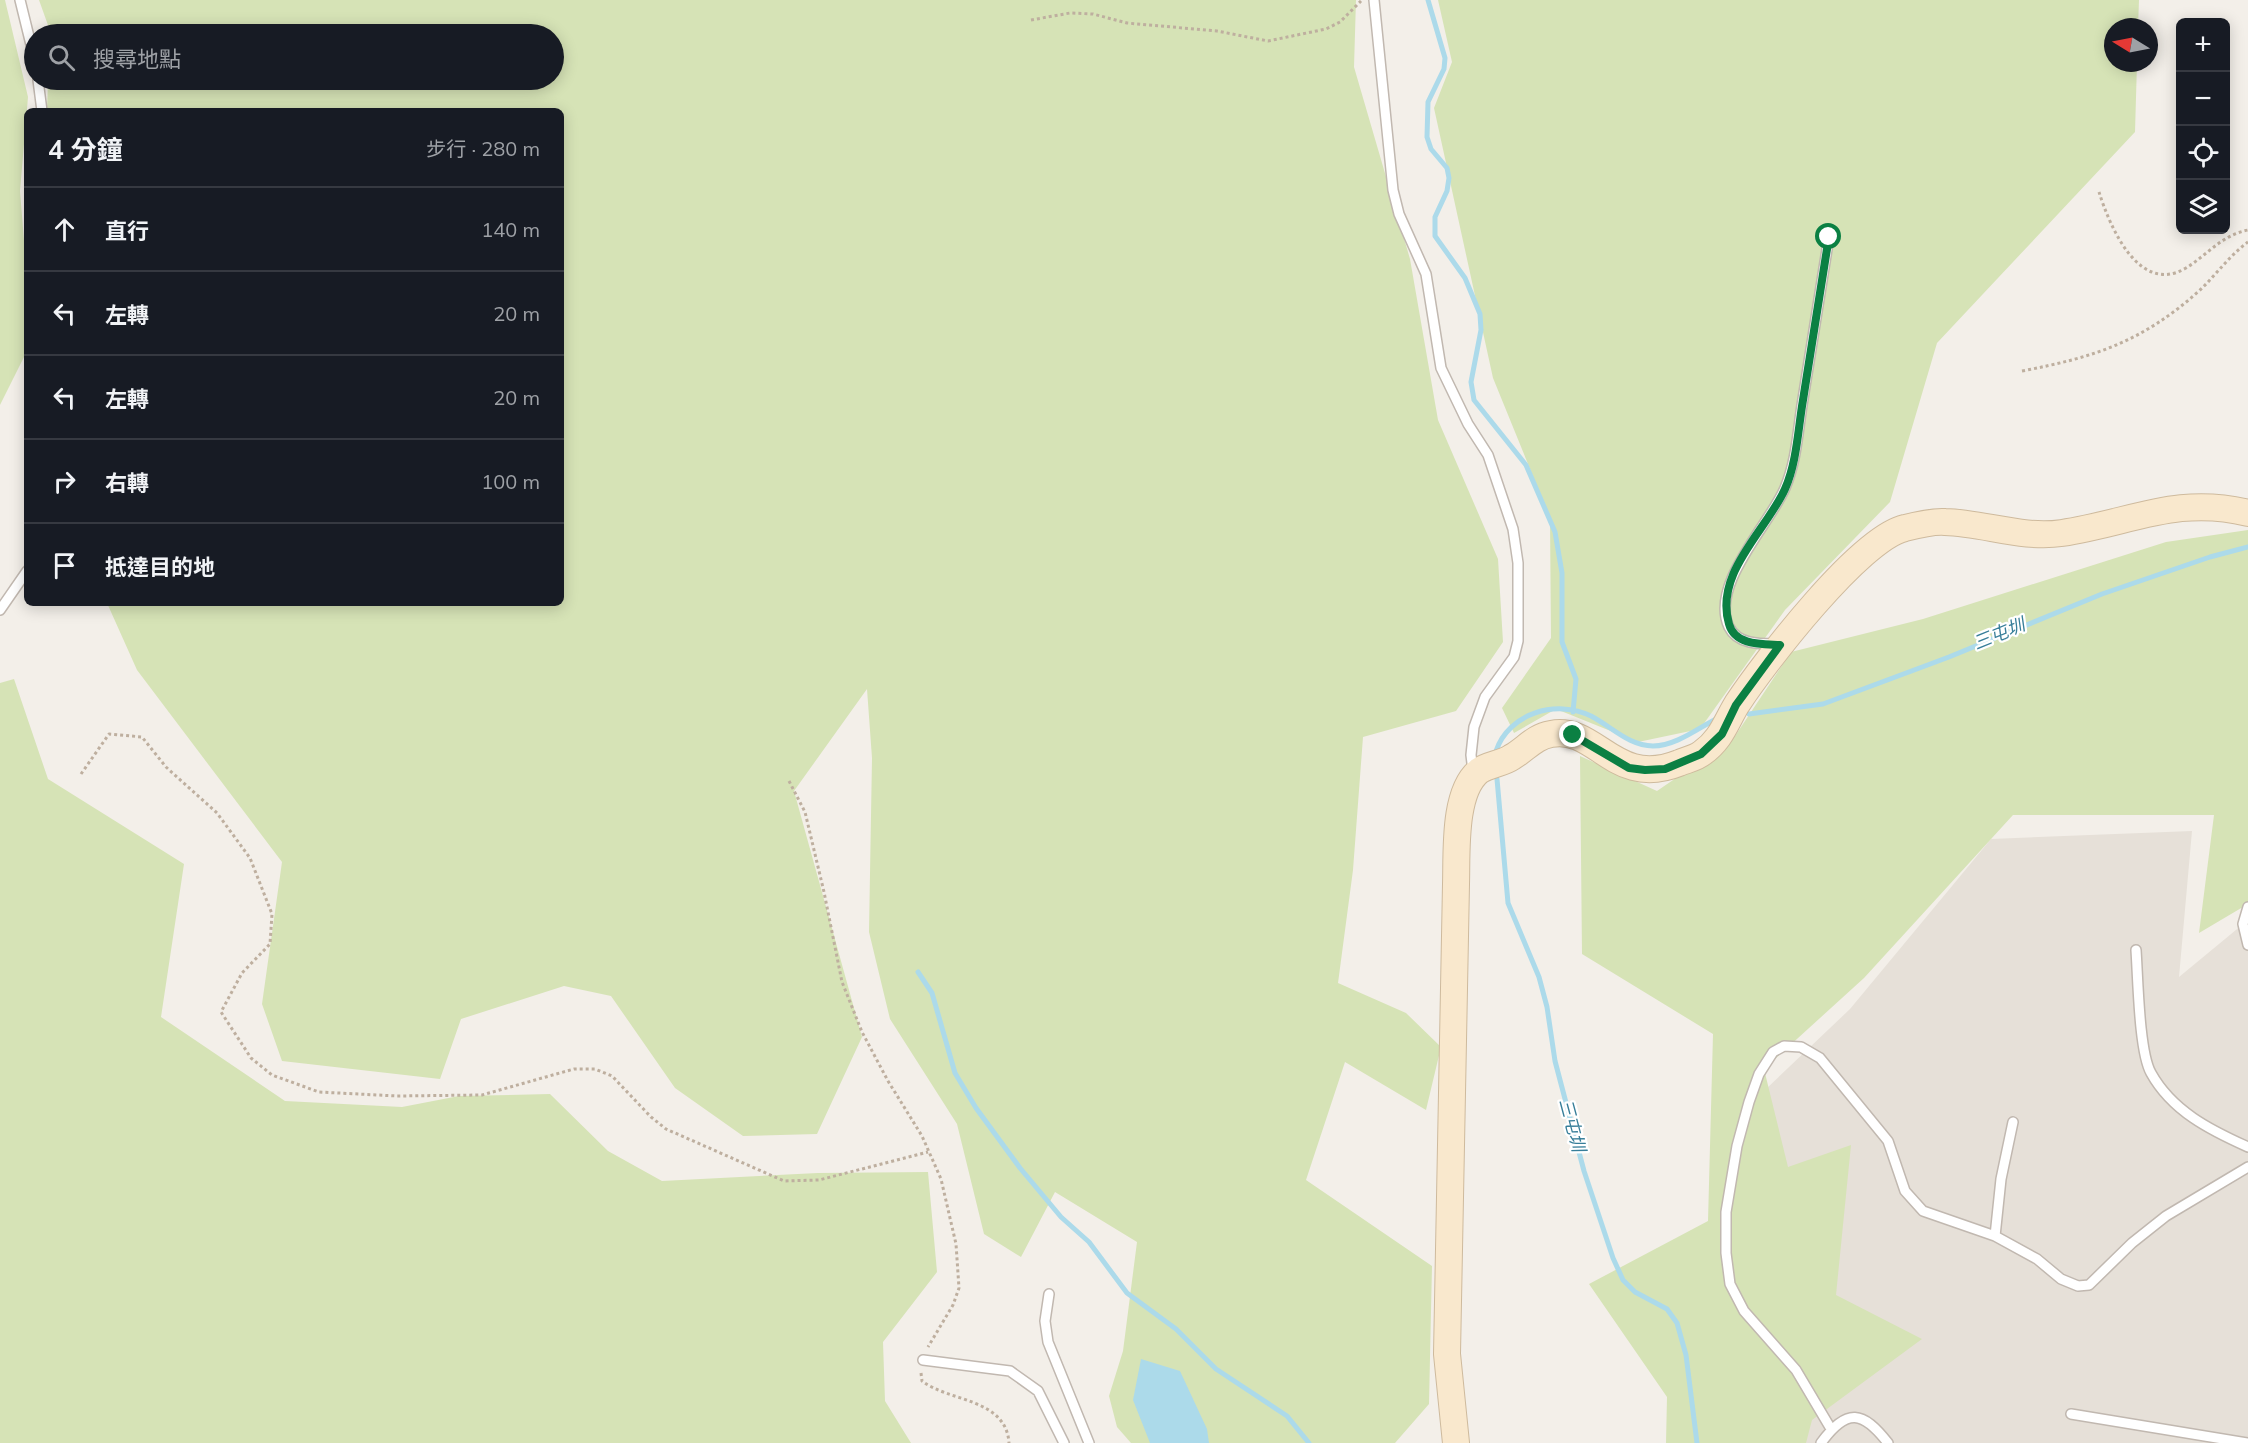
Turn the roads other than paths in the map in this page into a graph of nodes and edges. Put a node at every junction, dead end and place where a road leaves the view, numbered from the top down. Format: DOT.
graph roads {
  1 [pos="20,0"];
  2 [pos="1374,0"];
  3 [pos="26,24"];
  4 [pos="39,90"];
  5 [pos="42,108"];
  6 [pos="1829,237"];
  7 [pos="2248,513"];
  8 [pos="24,575"];
  9 [pos="0,610"];
  10 [pos="1780,645"];
  11 [pos="1474,776"];
  12 [pos="2248,907"];
  13 [pos="2248,945"];
  14 [pos="2136,951"];
  15 [pos="2013,1122"];
  16 [pos="2248,1147"];
  17 [pos="2248,1167"];
  18 [pos="1995,1236"];
  19 [pos="1049,1294"];
  20 [pos="923,1360"];
  21 [pos="2071,1414"];
  22 [pos="1832,1428"];
  23 [pos="1064,1443"];
  24 [pos="1089,1443"];
  25 [pos="1456,1443"];
  26 [pos="1821,1443"];
  27 [pos="1888,1443"];
  28 [pos="2247,1443"];
  1 -- 3 [label="lane"];
  2 -- 11 [label="lane"];
  4 -- 5 [label="lane"];
  6 -- 10 [label="lane"];
  7 -- 10 [label="street"];
  8 -- 9 [label="lane"];
  10 -- 11 [label="street"];
  11 -- 25 [label="street"];
  12 -- 13 [label="lane"];
  14 -- 16 [label="lane"];
  15 -- 18 [label="lane"];
  17 -- 18 [label="lane"];
  18 -- 22 [label="lane"];
  19 -- 24 [label="lane"];
  20 -- 23 [label="lane"];
  21 -- 28 [label="lane"];
  22 -- 26 [label="lane"];
  22 -- 27 [label="lane"];
}
